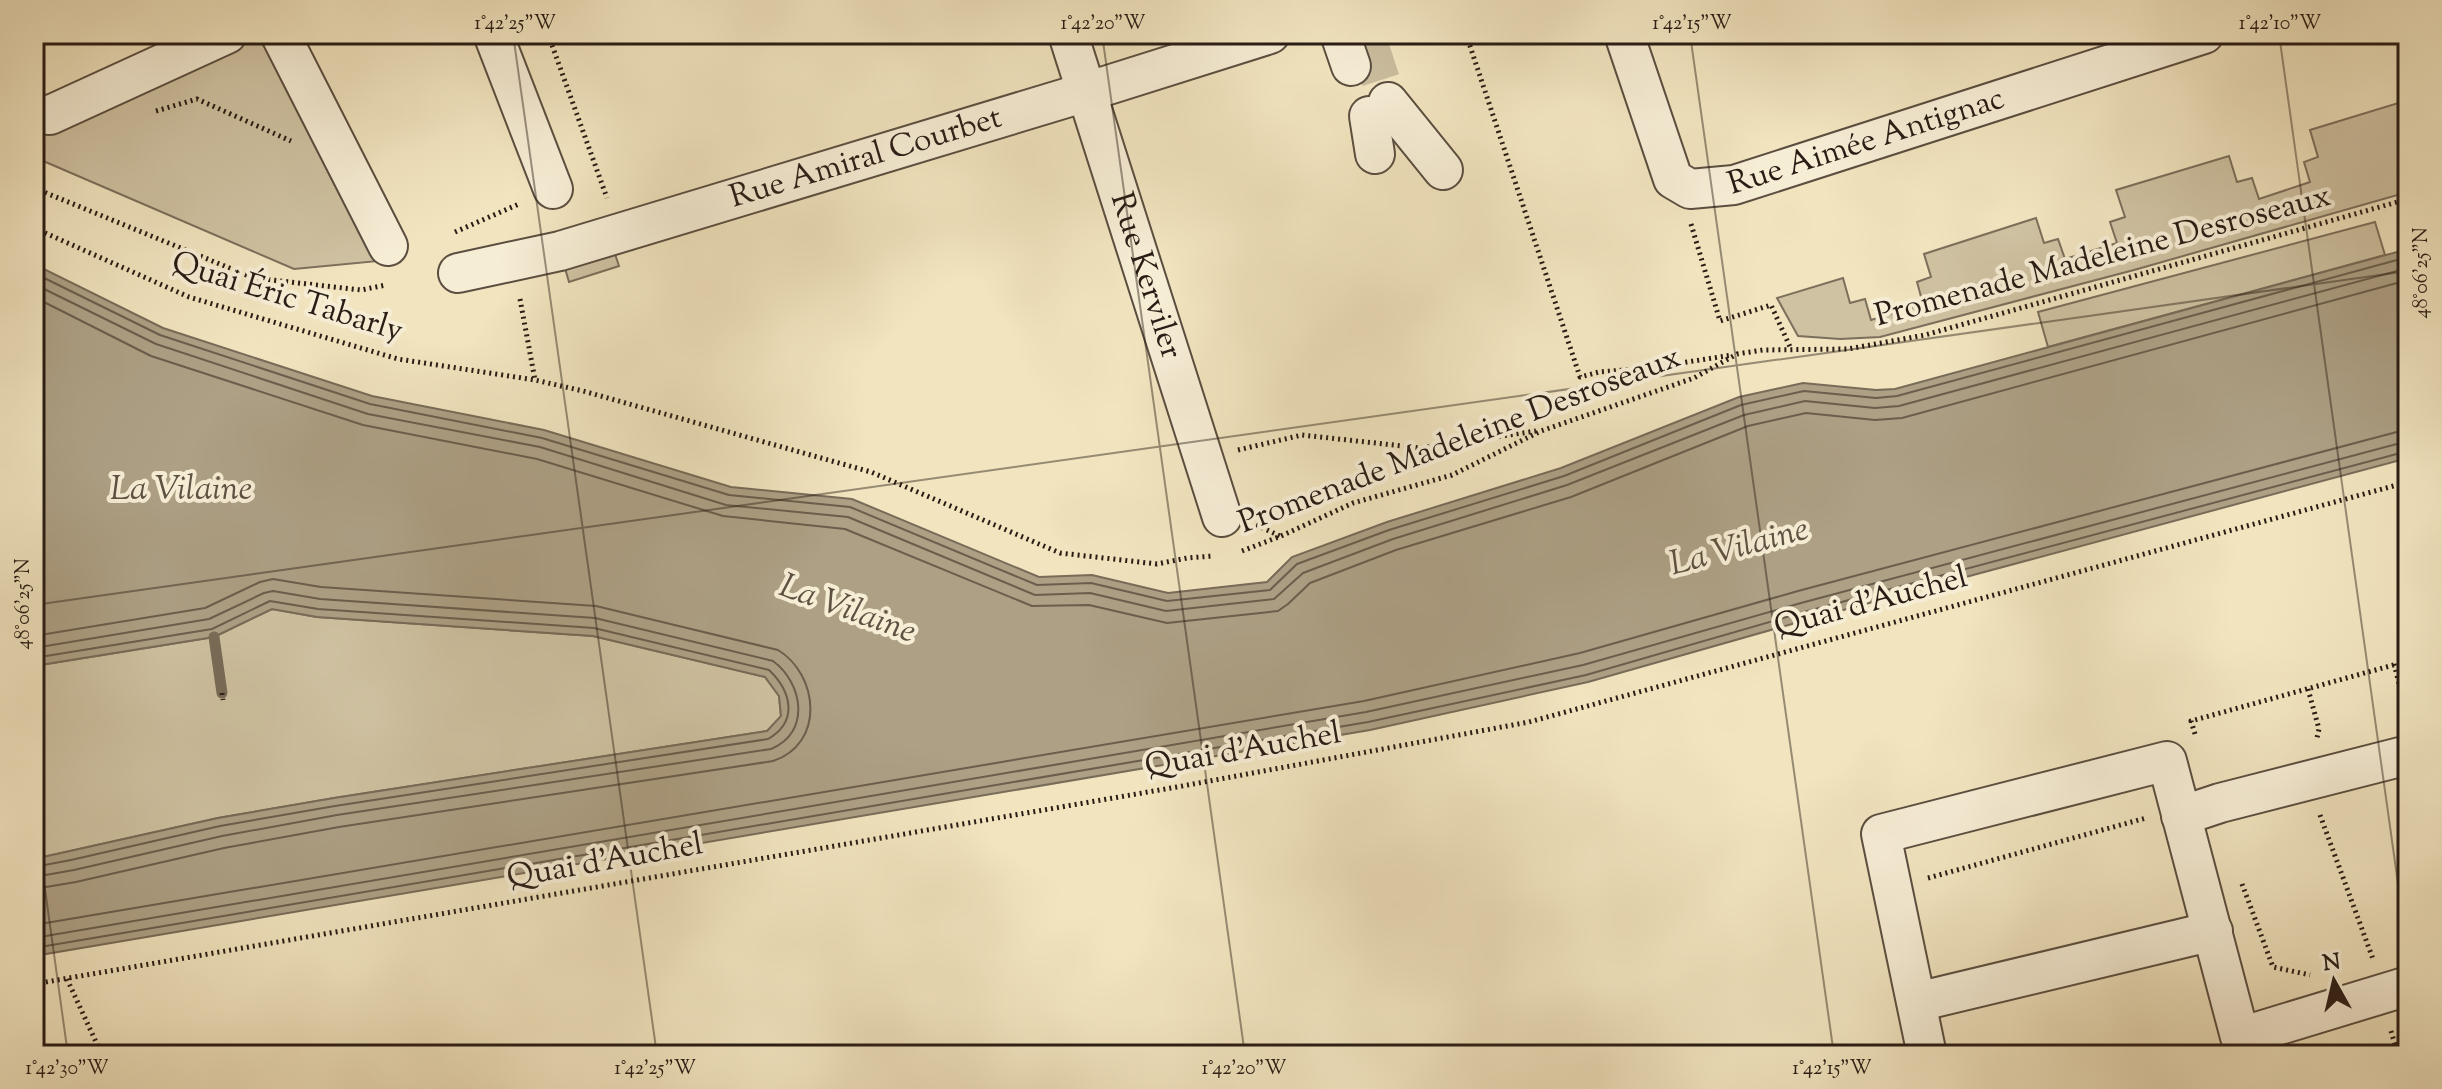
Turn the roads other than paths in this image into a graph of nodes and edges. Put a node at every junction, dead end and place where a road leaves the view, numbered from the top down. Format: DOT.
graph roads {
  1 [pos="227,34"];
  2 [pos="280,34"];
  3 [pos="493,34"];
  4 [pos="1068,34"];
  5 [pos="1270,34"];
  6 [pos="1624,34"];
  7 [pos="2204,34"];
  8 [pos="1086,92"];
  9 [pos="34,114"];
  10 [pos="1375,154"];
  11 [pos="1443,170"];
  12 [pos="553,189"];
  13 [pos="388,246"];
  14 [pos="458,273"];
  15 [pos="1240,521"];
  16 [pos="2408,755"];
  17 [pos="2180,812"];
  18 [pos="2209,918"];
  19 [pos="2395,990"];
  20 [pos="1917,1002"];
  21 [pos="1927,1055"];
  1 -- 9 [label="street"];
  2 -- 13 [label="street"];
  3 -- 12 [label="street"];
  4 -- 8 [label="street, Rue Kerviler"];
  5 -- 8 [label="street, Rue Amiral Courbet"];
  6 -- 7 [label="street, Rue Aimée Antignac"];
  8 -- 14 [label="street, Rue Amiral Courbet"];
  8 -- 15 [label="street, Rue Kerviler"];
  10 -- 11 [label="street"];
  16 -- 17 [label="street"];
  17 -- 18 [label="street"];
  17 -- 20 [label="street"];
  18 -- 19 [label="street"];
  18 -- 20 [label="street"];
  20 -- 21 [label="street"];
}
